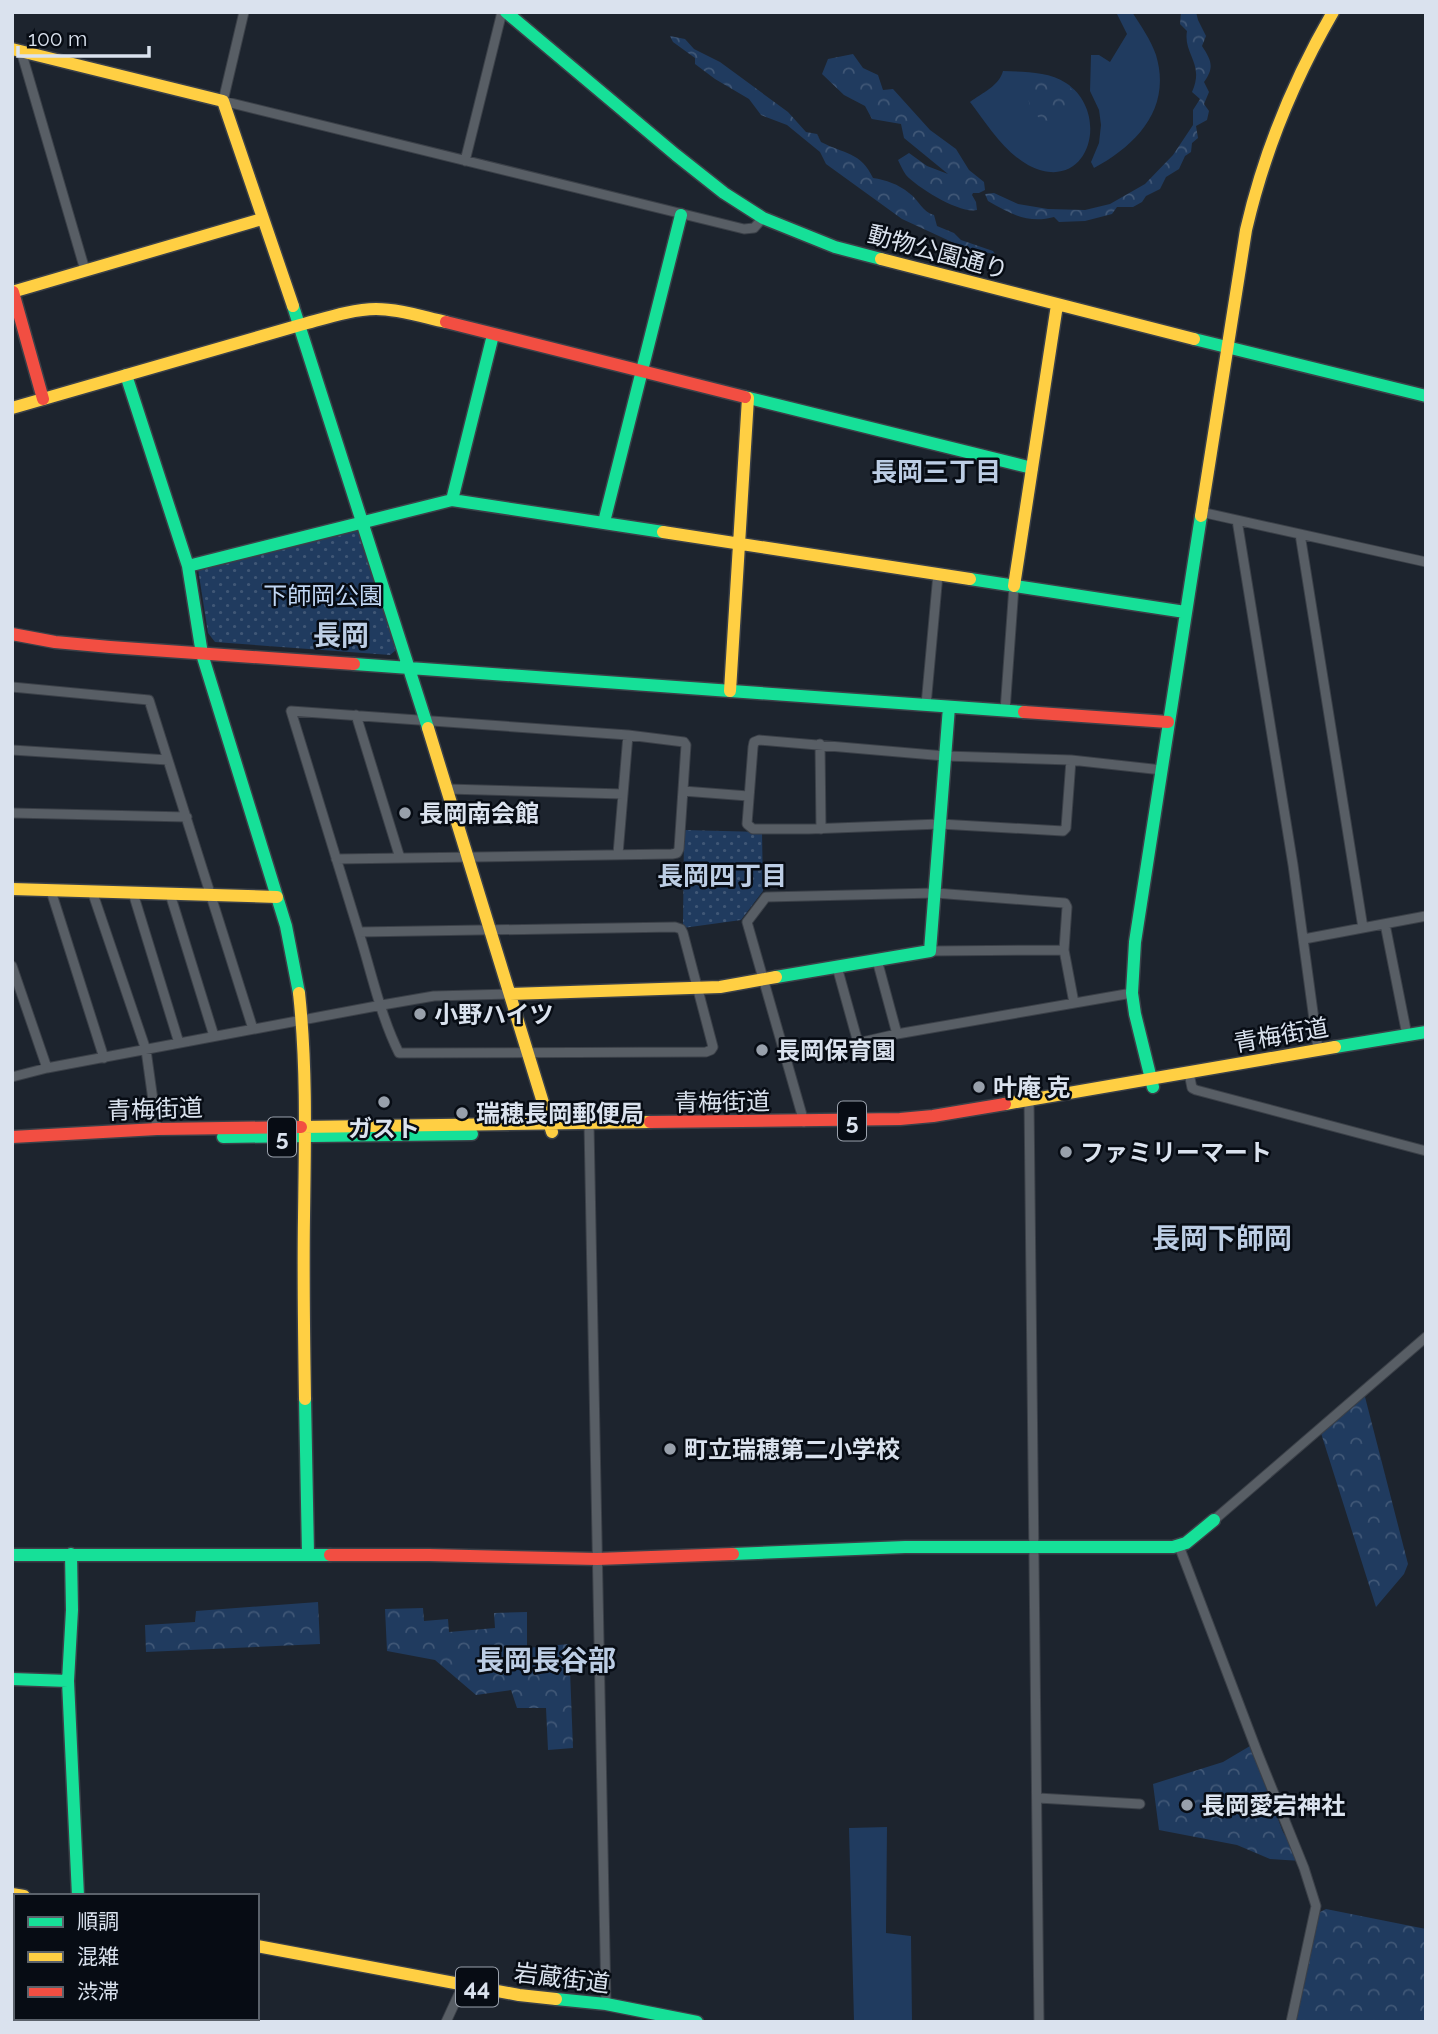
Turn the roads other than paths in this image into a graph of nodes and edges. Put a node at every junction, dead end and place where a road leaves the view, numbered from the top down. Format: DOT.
graph roads {
  1 [pos="244,12"];
  2 [pos="504,12"];
  3 [pos="1332,12"];
  4 [pos="17,50"];
  5 [pos="223,101"];
  6 [pos="465,161"];
  7 [pos="681,215"];
  8 [pos="763,218"];
  9 [pos="262,219"];
  10 [pos="85,270"];
  11 [pos="13,292"];
  12 [pos="1057,304"];
  13 [pos="300,325"];
  14 [pos="493,335"];
  15 [pos="1226,346"];
  16 [pos="641,372"];
  17 [pos="126,375"];
  18 [pos="1426,396"];
  19 [pos="748,398"];
  20 [pos="43,399"];
  21 [pos="12,408"];
  22 [pos="1032,468"];
  23 [pos="453,500"];
  24 [pos="1201,512"];
  25 [pos="1237,520"];
  26 [pos="604,522"];
  27 [pos="363,523"];
  28 [pos="1300,534"];
  29 [pos="738,544"];
  30 [pos="1426,562"];
  31 [pos="188,566"];
  32 [pos="938,574"];
  33 [pos="1014,586"];
  34 [pos="1185,612"];
  35 [pos="12,634"];
  36 [pos="202,654"];
  37 [pos="408,670"];
  38 [pos="12,687"];
  39 [pos="730,691"];
  40 [pos="926,705"];
  41 [pos="949,707"];
  42 [pos="1005,711"];
  43 [pos="356,715"];
  44 [pos="426,721"];
  45 [pos="1168,722"];
  46 [pos="628,736"];
  47 [pos="820,744"];
  48 [pos="12,750"];
  49 [pos="945,756"];
  50 [pos="168,760"];
  51 [pos="1070,760"];
  52 [pos="1161,770"];
  53 [pos="447,789"];
  54 [pos="683,792"];
  55 [pos="623,794"];
  56 [pos="748,796"];
  57 [pos="12,813"];
  58 [pos="187,817"];
  59 [pos="940,824"];
  60 [pos="821,829"];
  61 [pos="618,854"];
  62 [pos="468,857"];
  63 [pos="400,858"];
  64 [pos="336,859"];
  65 [pos="12,889"];
  66 [pos="51,891"];
  67 [pos="92,891"];
  68 [pos="133,893"];
  69 [pos="935,893"];
  70 [pos="170,894"];
  71 [pos="212,895"];
  72 [pos="277,897"];
  73 [pos="1426,916"];
  74 [pos="1385,924"];
  75 [pos="1363,928"];
  76 [pos="491,931"];
  77 [pos="359,932"];
  78 [pos="1304,939"];
  79 [pos="1064,950"];
  80 [pos="930,951"];
  81 [pos="877,960"];
  82 [pos="12,966"];
  83 [pos="837,967"];
  84 [pos="763,979"];
  85 [pos="698,988"];
  86 [pos="1132,993"];
  87 [pos="510,994"];
  88 [pos="1074,1003"];
  89 [pos="382,1005"];
  90 [pos="302,1020"];
  91 [pos="253,1029"];
  92 [pos="1426,1032"];
  93 [pos="897,1034"];
  94 [pos="1407,1035"];
  95 [pos="214,1037"];
  96 [pos="1426,1041"];
  97 [pos="179,1043"];
  98 [pos="1318,1049"];
  99 [pos="146,1050"];
  100 [pos="528,1053"];
  101 [pos="104,1058"];
  102 [pos="47,1068"];
  103 [pos="12,1077"];
  104 [pos="1190,1077"];
  105 [pos="1152,1083"];
  106 [pos="1030,1104"];
  107 [pos="804,1122"];
  108 [pos="551,1128"];
  109 [pos="589,1128"];
  110 [pos="157,1129"];
  111 [pos="304,1131"];
  112 [pos="12,1137"];
  113 [pos="12,1145"];
  114 [pos="1426,1151"];
  115 [pos="1426,1337"];
  116 [pos="1214,1520"];
  117 [pos="1035,1546"];
  118 [pos="1179,1546"];
  119 [pos="71,1554"];
  120 [pos="308,1554"];
  121 [pos="12,1555"];
  122 [pos="597,1559"];
  123 [pos="12,1679"];
  124 [pos="68,1681"];
  125 [pos="1038,1798"];
  126 [pos="1140,1804"];
  127 [pos="78,1894"];
  128 [pos="259,1947"];
  129 [pos="463,1985"];
  130 [pos="607,2004"];
  131 [pos="446,2022"];
  132 [pos="697,2022"];
  133 [pos="1039,2022"];
  134 [pos="1291,2022"];
  1 -- 5 [label="street"];
  2 -- 6 [label="street"];
  2 -- 8 [label="street, 動物公園通り"];
  3 -- 15 [label="street"];
  4 -- 5 [label="street"];
  4 -- 10 [label="street"];
  5 -- 6 [label="street"];
  5 -- 9 [label="street"];
  6 -- 7 [label="street"];
  7 -- 8 [label="street"];
  7 -- 16 [label="street"];
  8 -- 12 [label="street, 動物公園通り"];
  9 -- 10 [label="street"];
  9 -- 13 [label="street"];
  10 -- 11 [label="street"];
  11 -- 20 [label="street"];
  12 -- 15 [label="street, 動物公園通り"];
  12 -- 22 [label="street"];
  13 -- 14 [label="street"];
  13 -- 17 [label="street"];
  13 -- 27 [label="street"];
  14 -- 16 [label="street"];
  14 -- 23 [label="street"];
  15 -- 18 [label="street, 動物公園通り"];
  15 -- 24 [label="street"];
  16 -- 19 [label="street"];
  16 -- 26 [label="street"];
  17 -- 20 [label="street"];
  17 -- 31 [label="street"];
  19 -- 22 [label="street"];
  19 -- 29 [label="street"];
  20 -- 21 [label="street"];
  22 -- 33 [label="street"];
  23 -- 26 [label="street"];
  23 -- 27 [label="street"];
  24 -- 25 [label="street"];
  24 -- 34 [label="street"];
  25 -- 28 [label="street"];
  25 -- 78 [label="street"];
  26 -- 29 [label="street"];
  27 -- 31 [label="street"];
  27 -- 37 [label="street"];
  28 -- 30 [label="street"];
  28 -- 75 [label="street"];
  29 -- 32 [label="street"];
  29 -- 39 [label="street"];
  31 -- 36 [label="street"];
  32 -- 33 [label="street"];
  32 -- 40 [label="street"];
  33 -- 34 [label="street"];
  33 -- 42 [label="street"];
  34 -- 45 [label="street"];
  35 -- 36 [label="street"];
  36 -- 37 [label="street"];
  36 -- 72 [label="street"];
  37 -- 39 [label="street"];
  37 -- 44 [label="street"];
  38 -- 50 [label="street"];
  39 -- 40 [label="street"];
  40 -- 41 [label="street"];
  41 -- 42 [label="street"];
  41 -- 49 [label="street"];
  42 -- 45 [label="street"];
  43 -- 44 [label="street"];
  43 -- 63 [label="street"];
  43 -- 64 [label="street"];
  44 -- 46 [label="street"];
  44 -- 53 [label="street"];
  45 -- 52 [label="street"];
  46 -- 54 [label="street"];
  46 -- 55 [label="street"];
  47 -- 49 [label="street"];
  47 -- 56 [label="street"];
  47 -- 60 [label="street"];
  48 -- 50 [label="street"];
  49 -- 51 [label="street"];
  49 -- 59 [label="street"];
  50 -- 58 [label="street"];
  51 -- 52 [label="street"];
  51 -- 59 [label="street"];
  52 -- 86 [label="street"];
  53 -- 55 [label="street"];
  53 -- 62 [label="street"];
  54 -- 56 [label="street"];
  54 -- 61 [label="street"];
  55 -- 61 [label="street"];
  56 -- 60 [label="street"];
  57 -- 58 [label="street"];
  58 -- 71 [label="street"];
  59 -- 60 [label="street"];
  59 -- 69 [label="street"];
  61 -- 62 [label="street"];
  62 -- 63 [label="street"];
  62 -- 76 [label="street"];
  63 -- 64 [label="street"];
  64 -- 77 [label="street"];
  65 -- 66 [label="street"];
  66 -- 67 [label="street"];
  66 -- 101 [label="street"];
  67 -- 68 [label="street"];
  67 -- 99 [label="street"];
  68 -- 70 [label="street"];
  68 -- 97 [label="street"];
  69 -- 79 [label="street"];
  69 -- 80 [label="street"];
  69 -- 84 [label="street"];
  70 -- 71 [label="street"];
  70 -- 95 [label="street"];
  71 -- 72 [label="street"];
  71 -- 91 [label="street"];
  72 -- 90 [label="street"];
  73 -- 74 [label="street"];
  74 -- 75 [label="street"];
  74 -- 94 [label="street"];
  75 -- 78 [label="street"];
  76 -- 77 [label="street"];
  76 -- 85 [label="street"];
  76 -- 87 [label="street"];
  77 -- 89 [label="street"];
  78 -- 98 [label="street"];
  79 -- 80 [label="street"];
  79 -- 88 [label="street"];
  80 -- 81 [label="street"];
  81 -- 83 [label="street"];
  81 -- 93 [label="street"];
  82 -- 102 [label="street"];
  83 -- 84 [label="street"];
  83 -- 93 [label="street"];
  84 -- 85 [label="street"];
  84 -- 107 [label="street"];
  85 -- 87 [label="street"];
  85 -- 100 [label="street"];
  86 -- 88 [label="street"];
  86 -- 105 [label="street"];
  87 -- 89 [label="street"];
  87 -- 100 [label="street"];
  88 -- 93 [label="street"];
  89 -- 90 [label="street"];
  89 -- 100 [label="street"];
  90 -- 91 [label="street"];
  90 -- 111 [label="street"];
  91 -- 95 [label="street"];
  92 -- 94 [label="street, 青梅街道 / 5"];
  94 -- 98 [label="street, 青梅街道 / 5"];
  95 -- 97 [label="street"];
  96 -- 104 [label="street, 青梅街道 / 5"];
  97 -- 99 [label="street"];
  98 -- 104 [label="street, 青梅街道 / 5"];
  99 -- 101 [label="street"];
  99 -- 110 [label="street"];
  100 -- 108 [label="street"];
  101 -- 102 [label="street"];
  102 -- 103 [label="street"];
  104 -- 105 [label="street, 青梅街道 / 5"];
  104 -- 114 [label="street"];
  105 -- 106 [label="street, 青梅街道 / 5"];
  106 -- 107 [label="street, 青梅街道 / 5"];
  106 -- 109 [label="street, 青梅街道 / 5"];
  106 -- 117 [label="street"];
  107 -- 109 [label="street, 青梅街道 / 5"];
  108 -- 109 [label="street, 青梅街道 / 5"];
  108 -- 111 [label="street, 青梅街道 / 5"];
  109 -- 122 [label="street"];
  110 -- 111 [label="street, 青梅街道 / 5"];
  110 -- 112 [label="street, 青梅街道 / 5"];
  111 -- 113 [label="street, 青梅街道 / 5"];
  111 -- 120 [label="street"];
  115 -- 116 [label="street"];
  116 -- 118 [label="street"];
  117 -- 118 [label="street"];
  117 -- 122 [label="street"];
  117 -- 125 [label="street"];
  118 -- 134 [label="street"];
  119 -- 120 [label="street"];
  119 -- 121 [label="street"];
  119 -- 124 [label="street"];
  120 -- 122 [label="street"];
  122 -- 130 [label="street"];
  123 -- 124 [label="street"];
  124 -- 127 [label="street"];
  125 -- 126 [label="street"];
  125 -- 133 [label="street"];
  128 -- 129 [label="street, 岩蔵街道 / 44"];
  129 -- 130 [label="street, 岩蔵街道 / 44"];
  129 -- 131 [label="street"];
  130 -- 132 [label="street, 岩蔵街道 / 44"];
}
